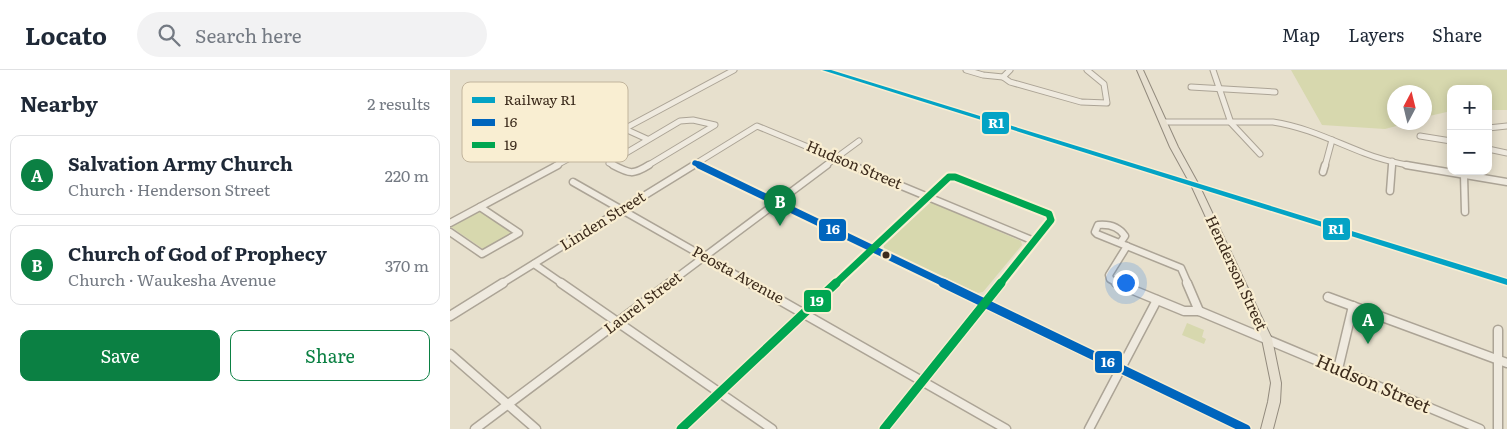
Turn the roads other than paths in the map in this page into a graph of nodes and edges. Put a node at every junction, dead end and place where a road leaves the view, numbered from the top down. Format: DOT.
graph roads {
  1 [pos="734,70"];
  2 [pos="966,70"];
  3 [pos="1010,70"];
  4 [pos="1087,70"];
  5 [pos="1140,70"];
  6 [pos="1213,70"];
  7 [pos="1003,76"];
  8 [pos="1191,87"];
  9 [pos="1220,89"];
  10 [pos="1276,92"];
  11 [pos="1163,122"];
  12 [pos="1231,123"];
  13 [pos="757,126"];
  14 [pos="1507,126"];
  15 [pos="628,127"];
  16 [pos="1492,128"];
  17 [pos="628,130"];
  18 [pos="1420,136"];
  19 [pos="647,139"];
  20 [pos="1332,140"];
  21 [pos="1447,140"];
  22 [pos="860,141"];
  23 [pos="1492,150"];
  24 [pos="628,151"];
  25 [pos="1507,153"];
  26 [pos="1260,154"];
  27 [pos="836,158"];
  28 [pos="1392,161"];
  29 [pos="563,162"];
  30 [pos="611,162"];
  31 [pos="695,164"];
  32 [pos="1447,171"];
  33 [pos="1323,172"];
  34 [pos="1464,175"];
  35 [pos="1469,175"];
  36 [pos="573,182"];
  37 [pos="1507,182"];
  38 [pos="1390,190"];
  39 [pos="928,196"];
  40 [pos="776,203"];
  41 [pos="480,206"];
  42 [pos="621,209"];
  43 [pos="1465,212"];
  44 [pos="450,222"];
  45 [pos="450,232"];
  46 [pos="1034,241"];
  47 [pos="871,249"];
  48 [pos="704,257"];
  49 [pos="534,264"];
  50 [pos="1328,296"];
  51 [pos="1157,300"];
  52 [pos="984,304"];
  53 [pos="1353,306"];
  54 [pos="1199,311"];
  55 [pos="806,313"];
  56 [pos="450,316"];
  57 [pos="617,322"];
  58 [pos="1498,330"];
  59 [pos="1266,339"];
  60 [pos="450,354"];
  61 [pos="1498,360"];
  62 [pos="1507,363"];
  63 [pos="1122,369"];
  64 [pos="1338,369"];
  65 [pos="922,381"];
  66 [pos="721,393"];
  67 [pos="508,404"];
  68 [pos="475,429"];
  69 [pos="536,429"];
  70 [pos="682,429"];
  71 [pos="772,429"];
  72 [pos="884,429"];
  73 [pos="1006,429"];
  74 [pos="1089,429"];
  75 [pos="1246,429"];
  76 [pos="1267,429"];
  77 [pos="1480,429"];
  78 [pos="1498,429"];
  1 -- 15 [label="street"];
  2 -- 7 [label="street"];
  3 -- 7 [label="street"];
  4 -- 7 [label="street"];
  5 -- 11 [label="main road, Henderson Street"];
  6 -- 9 [label="street"];
  8 -- 9 [label="street"];
  9 -- 10 [label="street"];
  9 -- 12 [label="street"];
  11 -- 12 [label="street"];
  11 -- 59 [label="main road, Henderson Street"];
  12 -- 20 [label="street"];
  12 -- 26 [label="street"];
  13 -- 27 [label="street, Hudson Street"];
  13 -- 31 [label="street, Linden Street"];
  14 -- 16 [label="street"];
  17 -- 19 [label="street"];
  18 -- 21 [label="street"];
  19 -- 24 [label="street"];
  19 -- 30 [label="street"];
  20 -- 28 [label="street"];
  20 -- 33 [label="street"];
  22 -- 27 [label="street, Laurel Street"];
  23 -- 25 [label="street"];
  27 -- 39 [label="street, Hudson Street"];
  27 -- 40 [label="street, Laurel Street"];
  28 -- 32 [label="street"];
  28 -- 38 [label="street"];
  29 -- 41 [label="street"];
  31 -- 40 [label="street"];
  31 -- 42 [label="street, Linden Street"];
  34 -- 43 [label="street"];
  35 -- 37 [label="street"];
  36 -- 42 [label="street, Peosta Avenue"];
  39 -- 46 [label="street, Hudson Street"];
  39 -- 46 [label="street"];
  39 -- 47 [label="street"];
  40 -- 47 [label="street"];
  40 -- 48 [label="street, Laurel Street"];
  41 -- 44 [label="street"];
  41 -- 45 [label="street"];
  42 -- 48 [label="street, Peosta Avenue"];
  42 -- 49 [label="street, Linden Street"];
  46 -- 52 [label="street"];
  47 -- 52 [label="street"];
  47 -- 55 [label="street"];
  48 -- 55 [label="street, Peosta Avenue"];
  48 -- 57 [label="street, Laurel Street"];
  49 -- 56 [label="street, Linden Street"];
  49 -- 57 [label="street"];
  50 -- 53 [label="street"];
  51 -- 54 [label="street, Hudson Street"];
  51 -- 54 [label="street, Hudson Street"];
  51 -- 63 [label="street"];
  52 -- 63 [label="street"];
  52 -- 65 [label="street"];
  53 -- 61 [label="street"];
  53 -- 64 [label="street"];
  54 -- 59 [label="street, Hudson Street"];
  55 -- 65 [label="street, Peosta Avenue"];
  55 -- 66 [label="street"];
  57 -- 66 [label="street"];
  57 -- 67 [label="street, Laurel Street"];
  58 -- 61 [label="street"];
  59 -- 64 [label="street, Hudson Street"];
  59 -- 76 [label="main road, Henderson Street"];
  60 -- 67 [label="street"];
  61 -- 62 [label="street"];
  61 -- 78 [label="street"];
  63 -- 74 [label="street"];
  63 -- 75 [label="street"];
  64 -- 77 [label="street, Hudson Street"];
  65 -- 72 [label="street"];
  65 -- 73 [label="street, Peosta Avenue"];
  66 -- 70 [label="street"];
  66 -- 71 [label="street"];
  67 -- 68 [label="street, Laurel Street"];
  67 -- 69 [label="street"];
}
